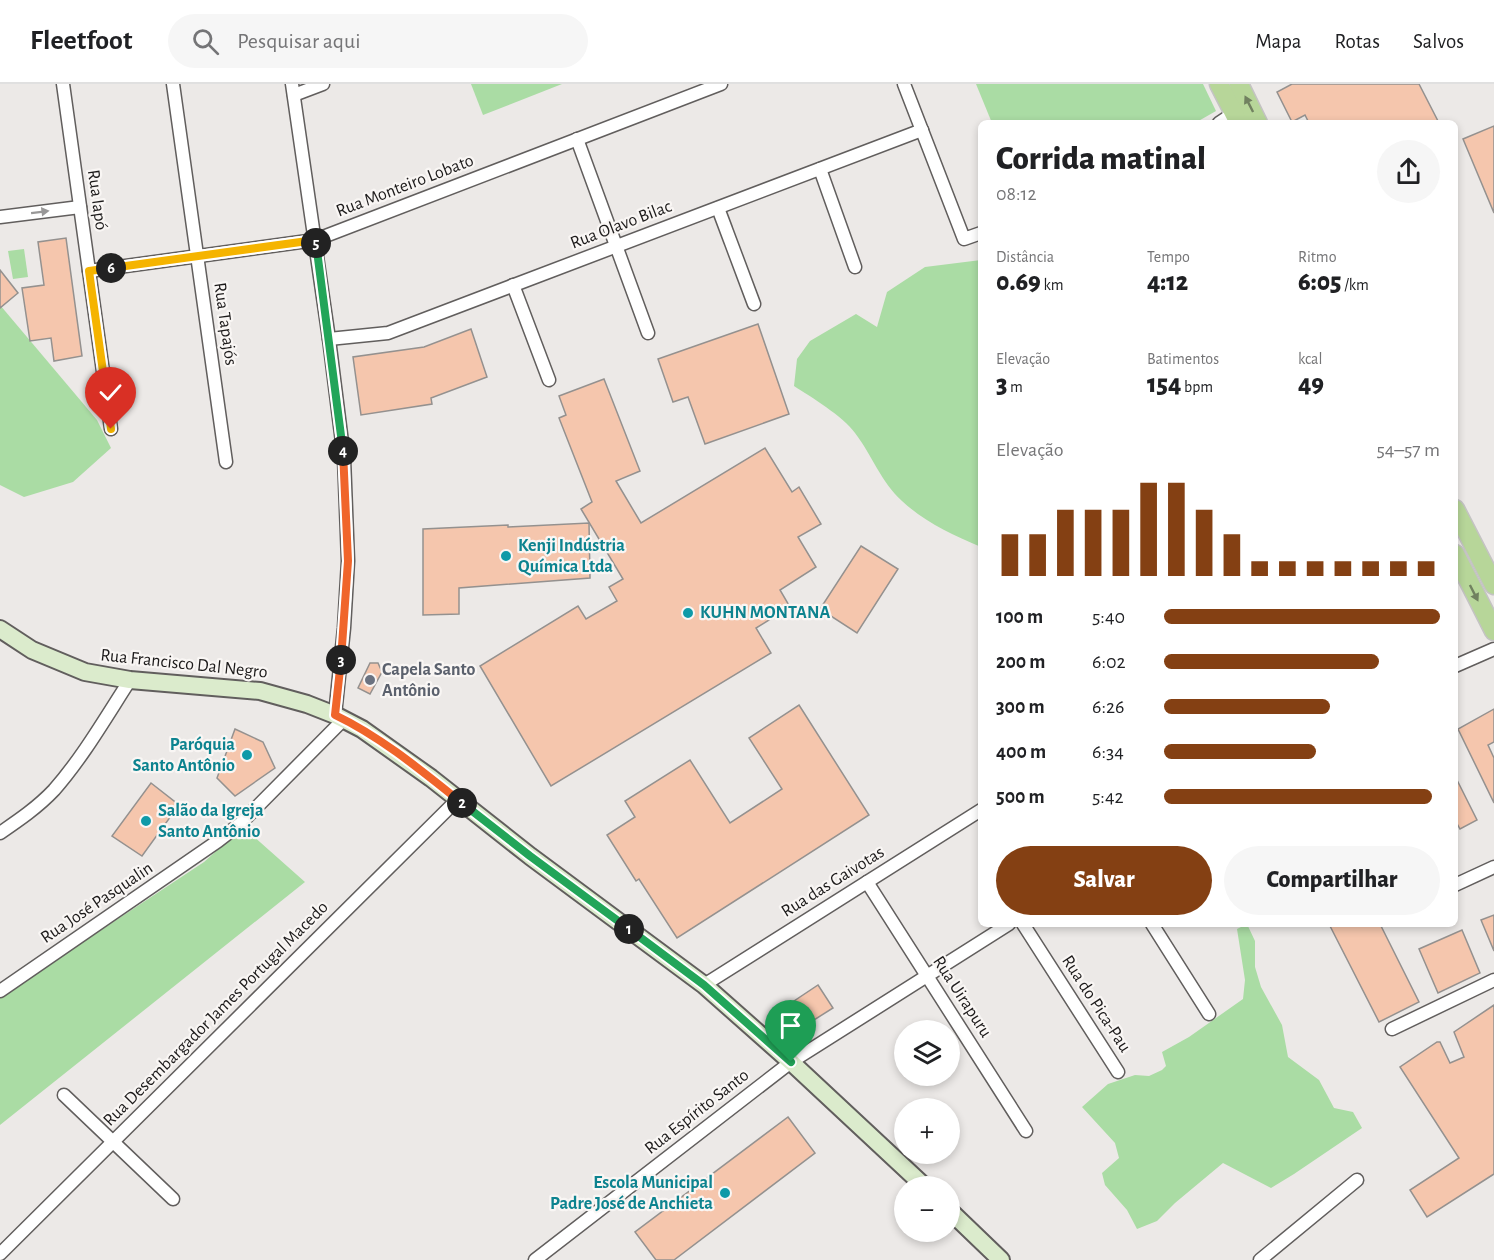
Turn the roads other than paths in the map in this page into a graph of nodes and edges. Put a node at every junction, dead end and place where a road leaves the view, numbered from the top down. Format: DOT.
graph roads {
  1 [pos="63,84"];
  2 [pos="173,84"];
  3 [pos="323,84"];
  4 [pos="721,84"];
  5 [pos="904,84"];
  6 [pos="1219,84"];
  7 [pos="1239,84"];
  8 [pos="293,90"];
  9 [pos="1230,120"];
  10 [pos="1257,120"];
  11 [pos="922,130"];
  12 [pos="577,139"];
  13 [pos="820,169"];
  14 [pos="80,207"];
  15 [pos="718,208"];
  16 [pos="0,217"];
  17 [pos="978,234"];
  18 [pos="315,240"];
  19 [pos="616,247"];
  20 [pos="197,256"];
  21 [pos="855,267"];
  22 [pos="89,271"];
  23 [pos="513,285"];
  24 [pos="754,304"];
  25 [pos="648,333"];
  26 [pos="329,339"];
  27 [pos="549,380"];
  28 [pos="111,429"];
  29 [pos="226,462"];
  30 [pos="1458,515"];
  31 [pos="1458,560"];
  32 [pos="1494,585"];
  33 [pos="0,629"];
  34 [pos="1494,631"];
  35 [pos="1494,649"];
  36 [pos="1458,665"];
  37 [pos="130,680"];
  38 [pos="340,717"];
  39 [pos="458,799"];
  40 [pos="978,812"];
  41 [pos="0,833"];
  42 [pos="1494,867"];
  43 [pos="867,882"];
  44 [pos="1458,884"];
  45 [pos="1003,927"];
  46 [pos="1025,927"];
  47 [pos="1154,927"];
  48 [pos="927,976"];
  49 [pos="1494,980"];
  50 [pos="704,985"];
  51 [pos="0,991"];
  52 [pos="1209,1014"];
  53 [pos="1392,1029"];
  54 [pos="791,1062"];
  55 [pos="1118,1072"];
  56 [pos="64,1095"];
  57 [pos="1026,1131"];
  58 [pos="113,1142"];
  59 [pos="913,1176"];
  60 [pos="1357,1180"];
  61 [pos="173,1198"];
  62 [pos="960,1221"];
  63 [pos="0,1254"];
  64 [pos="535,1260"];
  65 [pos="1001,1260"];
  66 [pos="1260,1260"];
  1 -- 14 [label="street, Rua Iapó"];
  2 -- 20 [label="street, Rua Tapajós"];
  3 -- 8 [label="street"];
  4 -- 12 [label="street, Rua Monteiro Lobato"];
  5 -- 11 [label="street"];
  6 -- 9 [label="main road"];
  10 -- 7 [label="main road, one-way"];
  8 -- 18 [label="street"];
  11 -- 13 [label="street, Rua Olavo Bilac"];
  11 -- 17 [label="street"];
  12 -- 18 [label="street, Rua Monteiro Lobato"];
  12 -- 19 [label="street"];
  13 -- 15 [label="street, Rua Olavo Bilac"];
  13 -- 21 [label="street"];
  16 -- 14 [label="street, one-way"];
  14 -- 22 [label="street, Rua Iapó"];
  15 -- 19 [label="street, Rua Olavo Bilac"];
  15 -- 24 [label="street"];
  18 -- 20 [label="street, Rua Monteiro Lobato"];
  18 -- 26 [label="street"];
  19 -- 23 [label="street, Rua Olavo Bilac"];
  19 -- 25 [label="street"];
  20 -- 22 [label="street, Rua Monteiro Lobato"];
  20 -- 29 [label="street, Rua Tapajós"];
  22 -- 28 [label="street, Rua Iapó"];
  23 -- 26 [label="street, Rua Olavo Bilac"];
  23 -- 27 [label="street"];
  26 -- 38 [label="street"];
  30 -- 32 [label="main road"];
  31 -- 34 [label="main road, one-way"];
  33 -- 37 [label="street, Rua Francisco Dal Negro"];
  35 -- 36 [label="street"];
  37 -- 38 [label="street, Rua Francisco Dal Negro"];
  37 -- 41 [label="street"];
  38 -- 39 [label="street, Rua Francisco Dal Negro"];
  38 -- 51 [label="street, Rua José Pasqualin"];
  39 -- 50 [label="street, Rua Francisco Dal Negro"];
  39 -- 58 [label="street, Rua Desembargador James Portugal Macedo"];
  40 -- 43 [label="street, Rua das Gaivotas"];
  42 -- 44 [label="street"];
  43 -- 48 [label="street, Rua Uirapuru"];
  43 -- 50 [label="street, Rua das Gaivotas"];
  45 -- 48 [label="street, Rua Espírito Santo"];
  46 -- 55 [label="street, Rua do Pica-Pau"];
  47 -- 52 [label="street"];
  48 -- 54 [label="street, Rua Espírito Santo"];
  48 -- 57 [label="street, Rua Uirapuru"];
  49 -- 53 [label="street"];
  50 -- 54 [label="street, Rua Francisco Dal Negro"];
  54 -- 59 [label="street, Rua Francisco Dal Negro"];
  54 -- 64 [label="street, Rua Espírito Santo"];
  56 -- 58 [label="street"];
  58 -- 61 [label="street"];
  58 -- 63 [label="street, Rua Desembargador James Portugal Macedo"];
  60 -- 66 [label="street"];
  62 -- 65 [label="street"];
}
